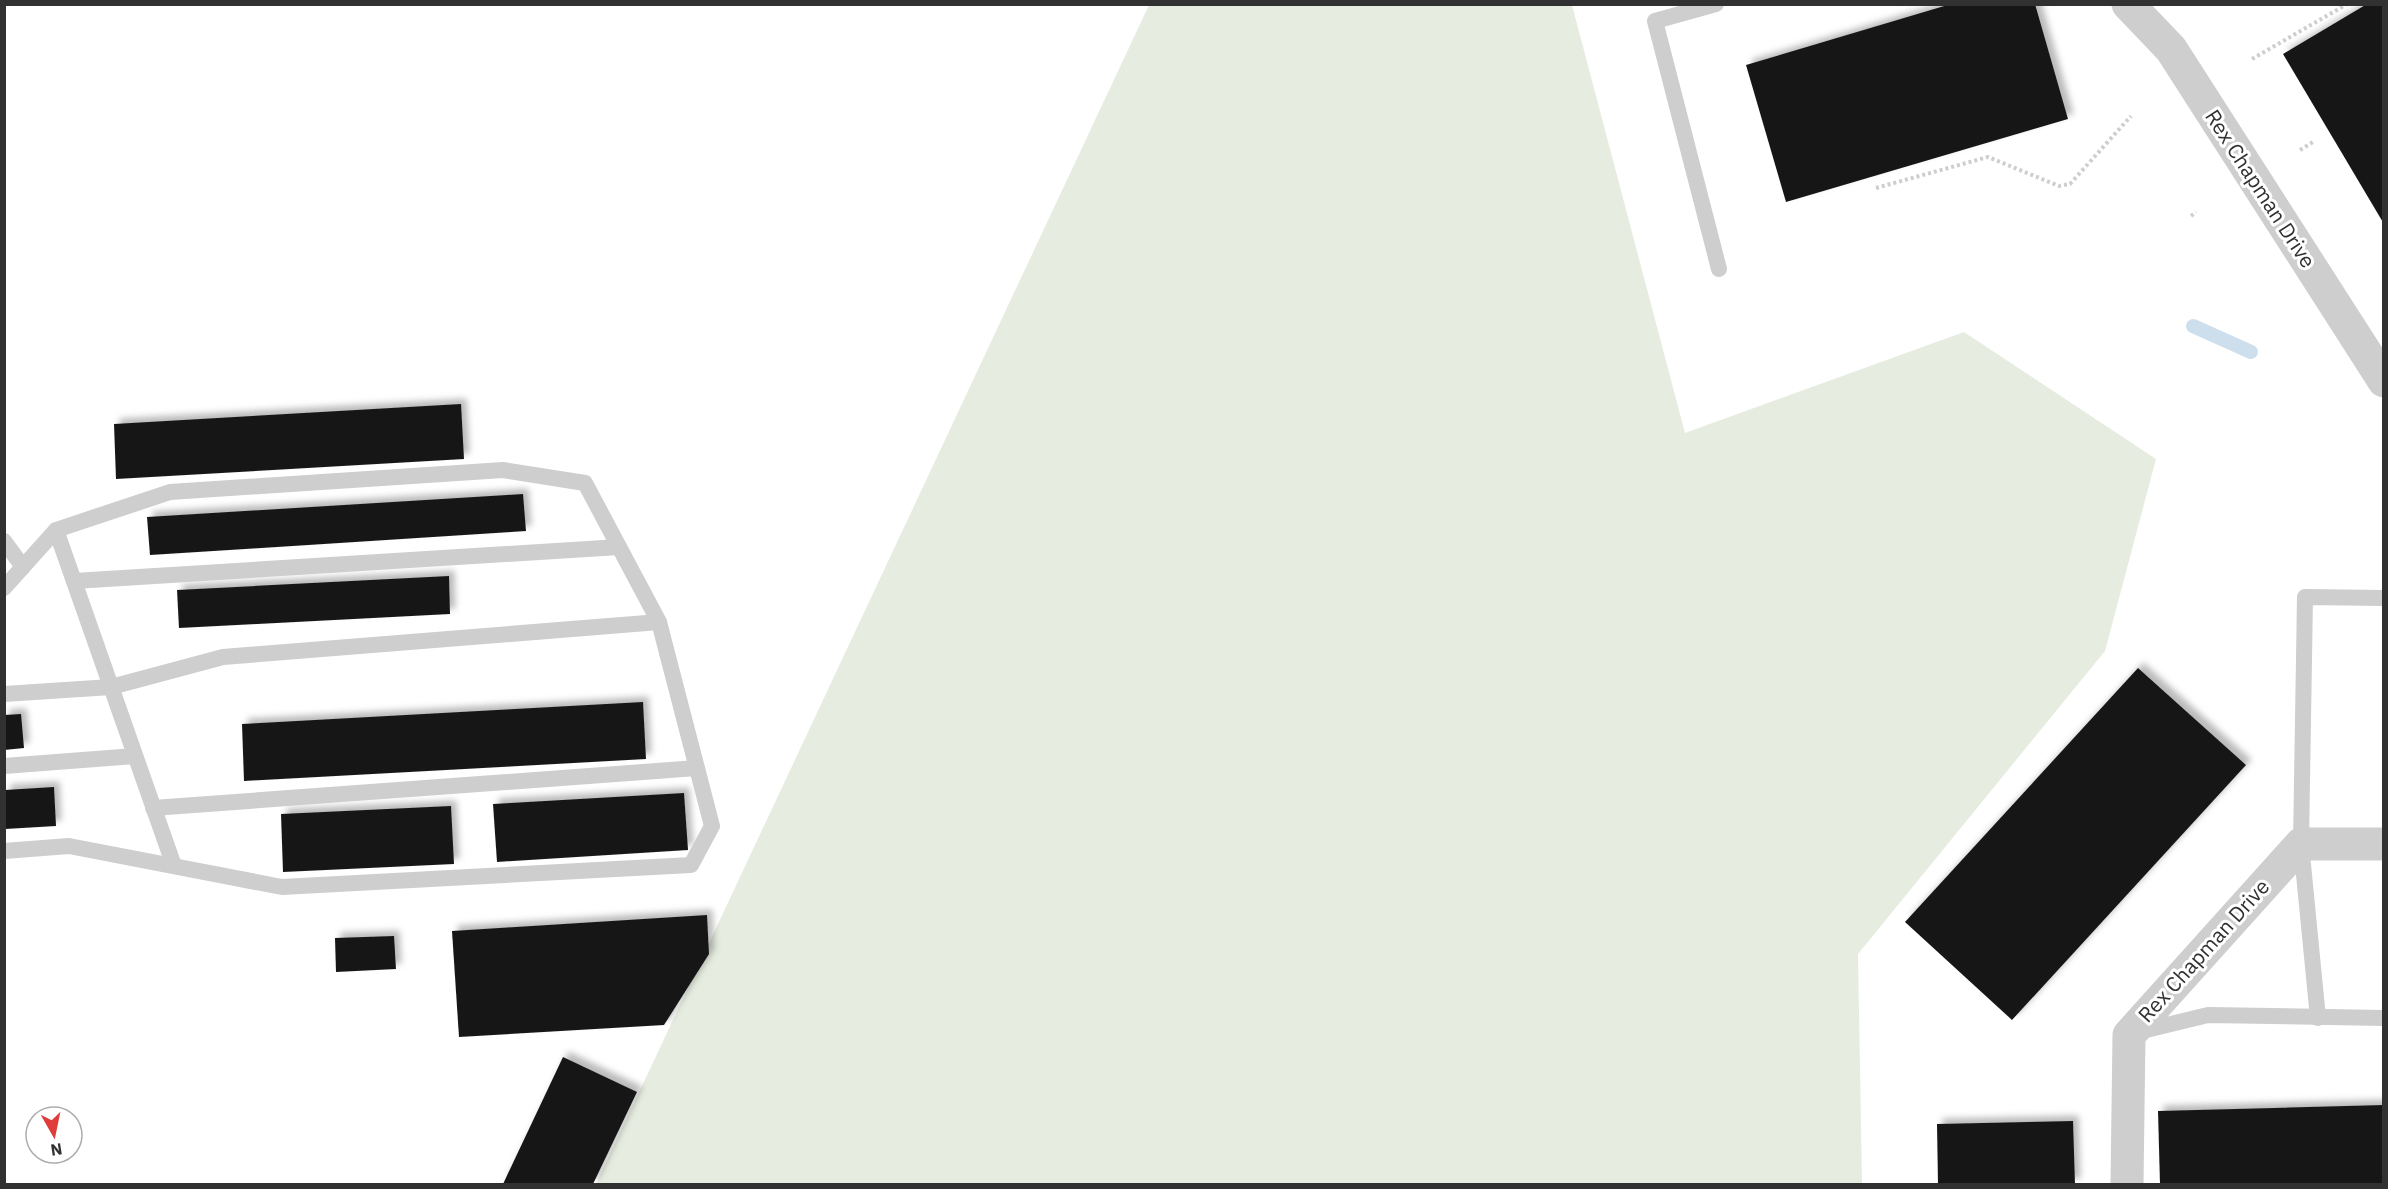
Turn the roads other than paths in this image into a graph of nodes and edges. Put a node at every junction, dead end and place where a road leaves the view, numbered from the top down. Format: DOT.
graph roads {
  1 [pos="1716,4"];
  2 [pos="2128,4"];
  3 [pos="1652,13"];
  4 [pos="1719,269"];
  5 [pos="2384,381"];
  6 [pos="56,530"];
  7 [pos="4,541"];
  8 [pos="619,547"];
  9 [pos="23,567"];
  10 [pos="74,581"];
  11 [pos="4,588"];
  12 [pos="2384,598"];
  13 [pos="659,622"];
  14 [pos="111,687"];
  15 [pos="4,694"];
  16 [pos="135,756"];
  17 [pos="4,766"];
  18 [pos="697,768"];
  19 [pos="153,808"];
  20 [pos="2301,844"];
  21 [pos="2384,844"];
  22 [pos="4,851"];
  23 [pos="174,866"];
  24 [pos="2318,1018"];
  25 [pos="2384,1018"];
  26 [pos="2128,1035"];
  27 [pos="2127,1185"];
  1 -- 3 [label="lane"];
  2 -- 5 [label="street, Rex Chapman Drive"];
  3 -- 4 [label="lane"];
  6 -- 8 [label="lane"];
  6 -- 9 [label="lane"];
  6 -- 10 [label="lane"];
  7 -- 9 [label="lane"];
  8 -- 10 [label="lane"];
  8 -- 13 [label="lane"];
  9 -- 11 [label="lane"];
  10 -- 14 [label="lane"];
  12 -- 20 [label="lane"];
  13 -- 14 [label="lane"];
  13 -- 18 [label="lane"];
  14 -- 15 [label="lane"];
  14 -- 16 [label="lane"];
  16 -- 17 [label="lane"];
  16 -- 19 [label="lane"];
  18 -- 19 [label="lane"];
  18 -- 23 [label="lane"];
  19 -- 23 [label="lane"];
  20 -- 21 [label="street"];
  20 -- 24 [label="lane"];
  20 -- 26 [label="street, Rex Chapman Drive"];
  22 -- 23 [label="lane"];
  24 -- 25 [label="lane"];
  24 -- 26 [label="lane"];
  26 -- 27 [label="street, Rex Chapman Drive"];
}
